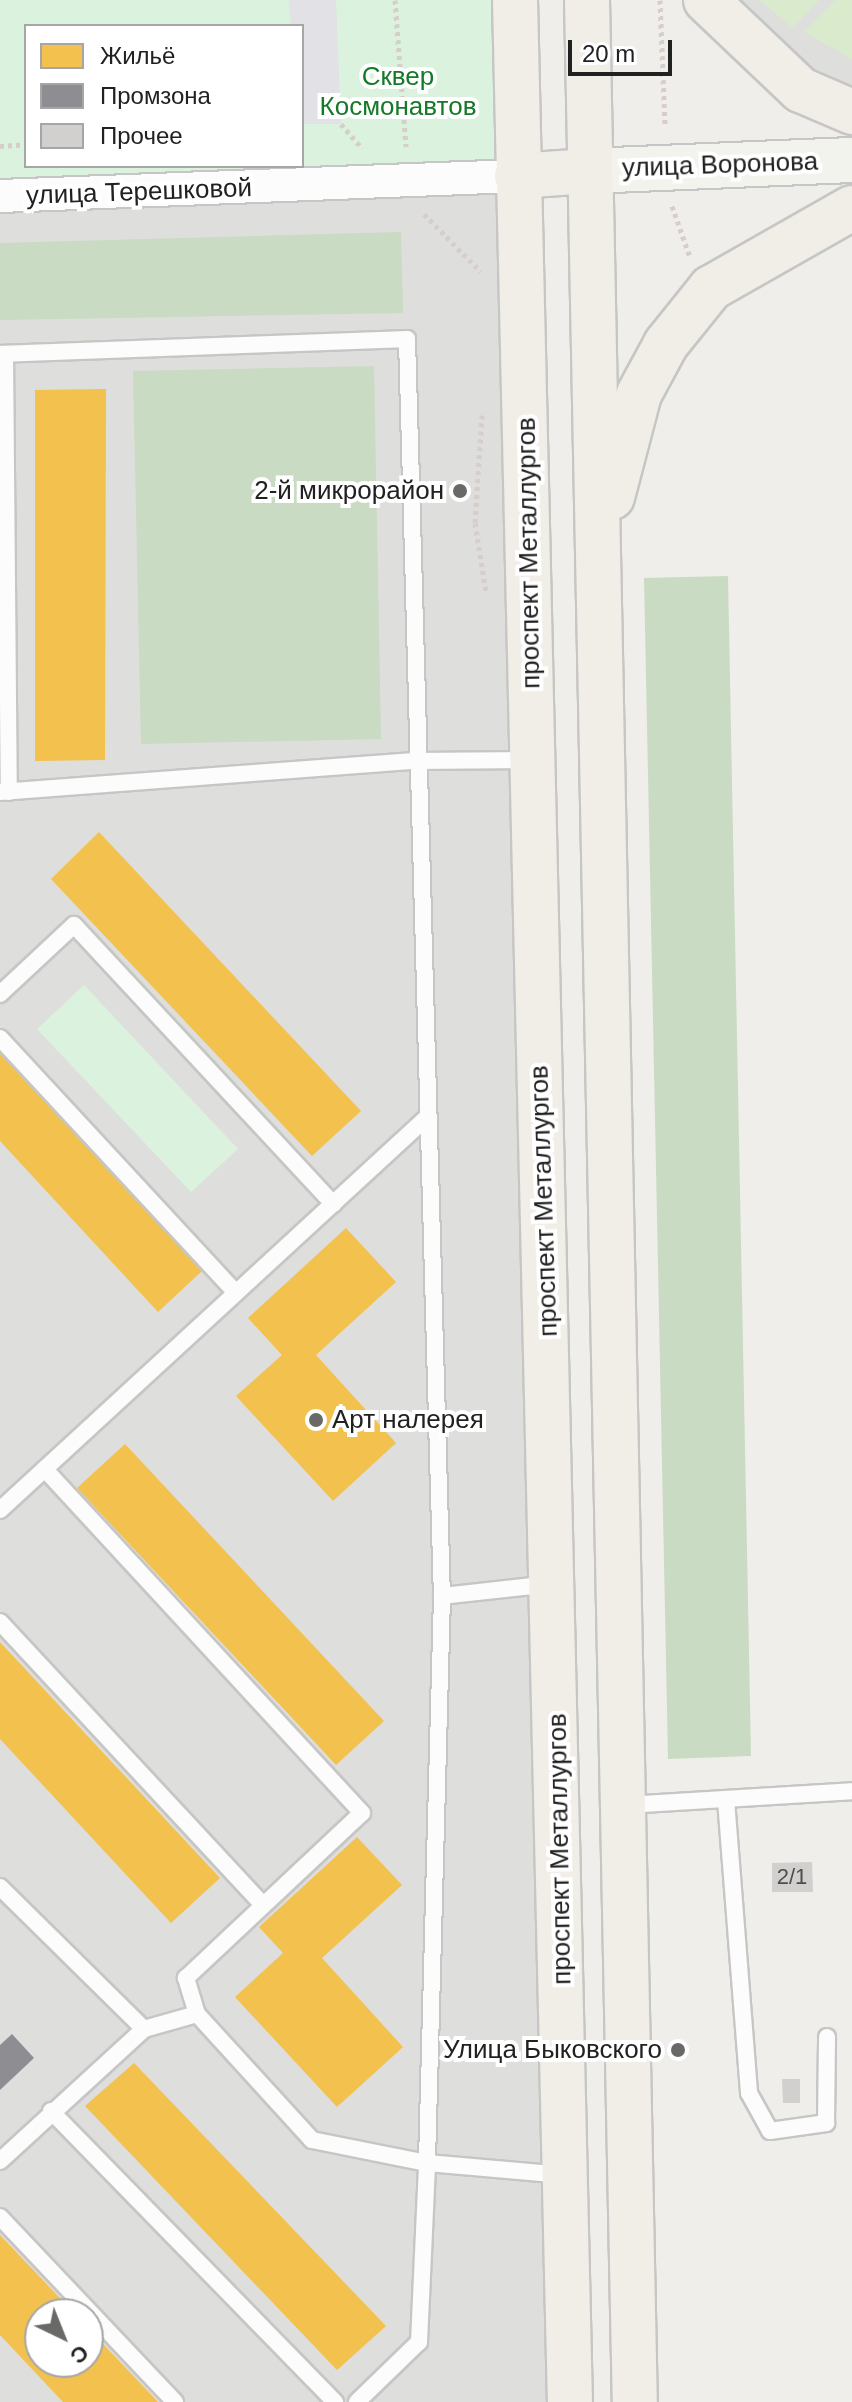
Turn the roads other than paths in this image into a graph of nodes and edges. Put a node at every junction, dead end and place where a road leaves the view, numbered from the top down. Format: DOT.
graph roads {
  1 [pos="515,0"];
  2 [pos="587,0"];
  3 [pos="706,0"];
  4 [pos="852,112"];
  5 [pos="852,160"];
  6 [pos="589,171"];
  7 [pos="517,176"];
  8 [pos="0,196"];
  9 [pos="852,208"];
  10 [pos="2,354"];
  11 [pos="598,574"];
  12 [pos="532,760"];
  13 [pos="414,761"];
  14 [pos="4,792"];
  15 [pos="0,994"];
  16 [pos="0,1038"];
  17 [pos="425,1119"];
  18 [pos="333,1204"];
  19 [pos="236,1293"];
  20 [pos="45,1469"];
  21 [pos="0,1510"];
  22 [pos="555,1583"];
  23 [pos="442,1596"];
  24 [pos="0,1622"];
  25 [pos="852,1791"];
  26 [pos="726,1800"];
  27 [pos="620,1805"];
  28 [pos="0,1887"];
  29 [pos="262,1904"];
  30 [pos="197,2014"];
  31 [pos="144,2029"];
  32 [pos="827,2037"];
  33 [pos="51,2111"];
  34 [pos="0,2161"];
  35 [pos="427,2163"];
  36 [pos="566,2175"];
  37 [pos="0,2217"];
  38 [pos="175,2402"];
  39 [pos="335,2402"];
  40 [pos="357,2402"];
  41 [pos="570,2402"];
  42 [pos="635,2402"];
  1 -- 7 [label="main road, проспект Металлургов"];
  2 -- 6 [label="main road"];
  3 -- 4 [label="main road"];
  5 -- 6 [label="main road, улица Воронова"];
  6 -- 7 [label="main road"];
  6 -- 11 [label="main road"];
  7 -- 8 [label="street, улица Терешковой"];
  7 -- 12 [label="main road, проспект Металлургов"];
  9 -- 11 [label="main road"];
  10 -- 13 [label="lane"];
  10 -- 14 [label="lane"];
  11 -- 27 [label="main road"];
  12 -- 13 [label="lane"];
  12 -- 22 [label="main road, проспект Металлургов"];
  13 -- 14 [label="lane"];
  13 -- 17 [label="lane"];
  15 -- 18 [label="lane"];
  16 -- 19 [label="lane"];
  17 -- 18 [label="lane"];
  17 -- 23 [label="lane"];
  18 -- 19 [label="lane"];
  19 -- 20 [label="lane"];
  20 -- 21 [label="lane"];
  20 -- 29 [label="lane"];
  22 -- 23 [label="lane"];
  22 -- 36 [label="main road, проспект Металлургов"];
  23 -- 35 [label="lane"];
  24 -- 29 [label="lane"];
  25 -- 26 [label="lane"];
  26 -- 27 [label="lane"];
  26 -- 32 [label="lane"];
  27 -- 42 [label="main road"];
  28 -- 31 [label="lane"];
  29 -- 30 [label="lane"];
  30 -- 31 [label="lane"];
  30 -- 35 [label="lane"];
  31 -- 33 [label="lane"];
  33 -- 34 [label="lane"];
  33 -- 39 [label="lane"];
  35 -- 36 [label="lane"];
  35 -- 40 [label="lane"];
  36 -- 41 [label="main road, проспект Металлургов"];
  37 -- 38 [label="lane"];
}
